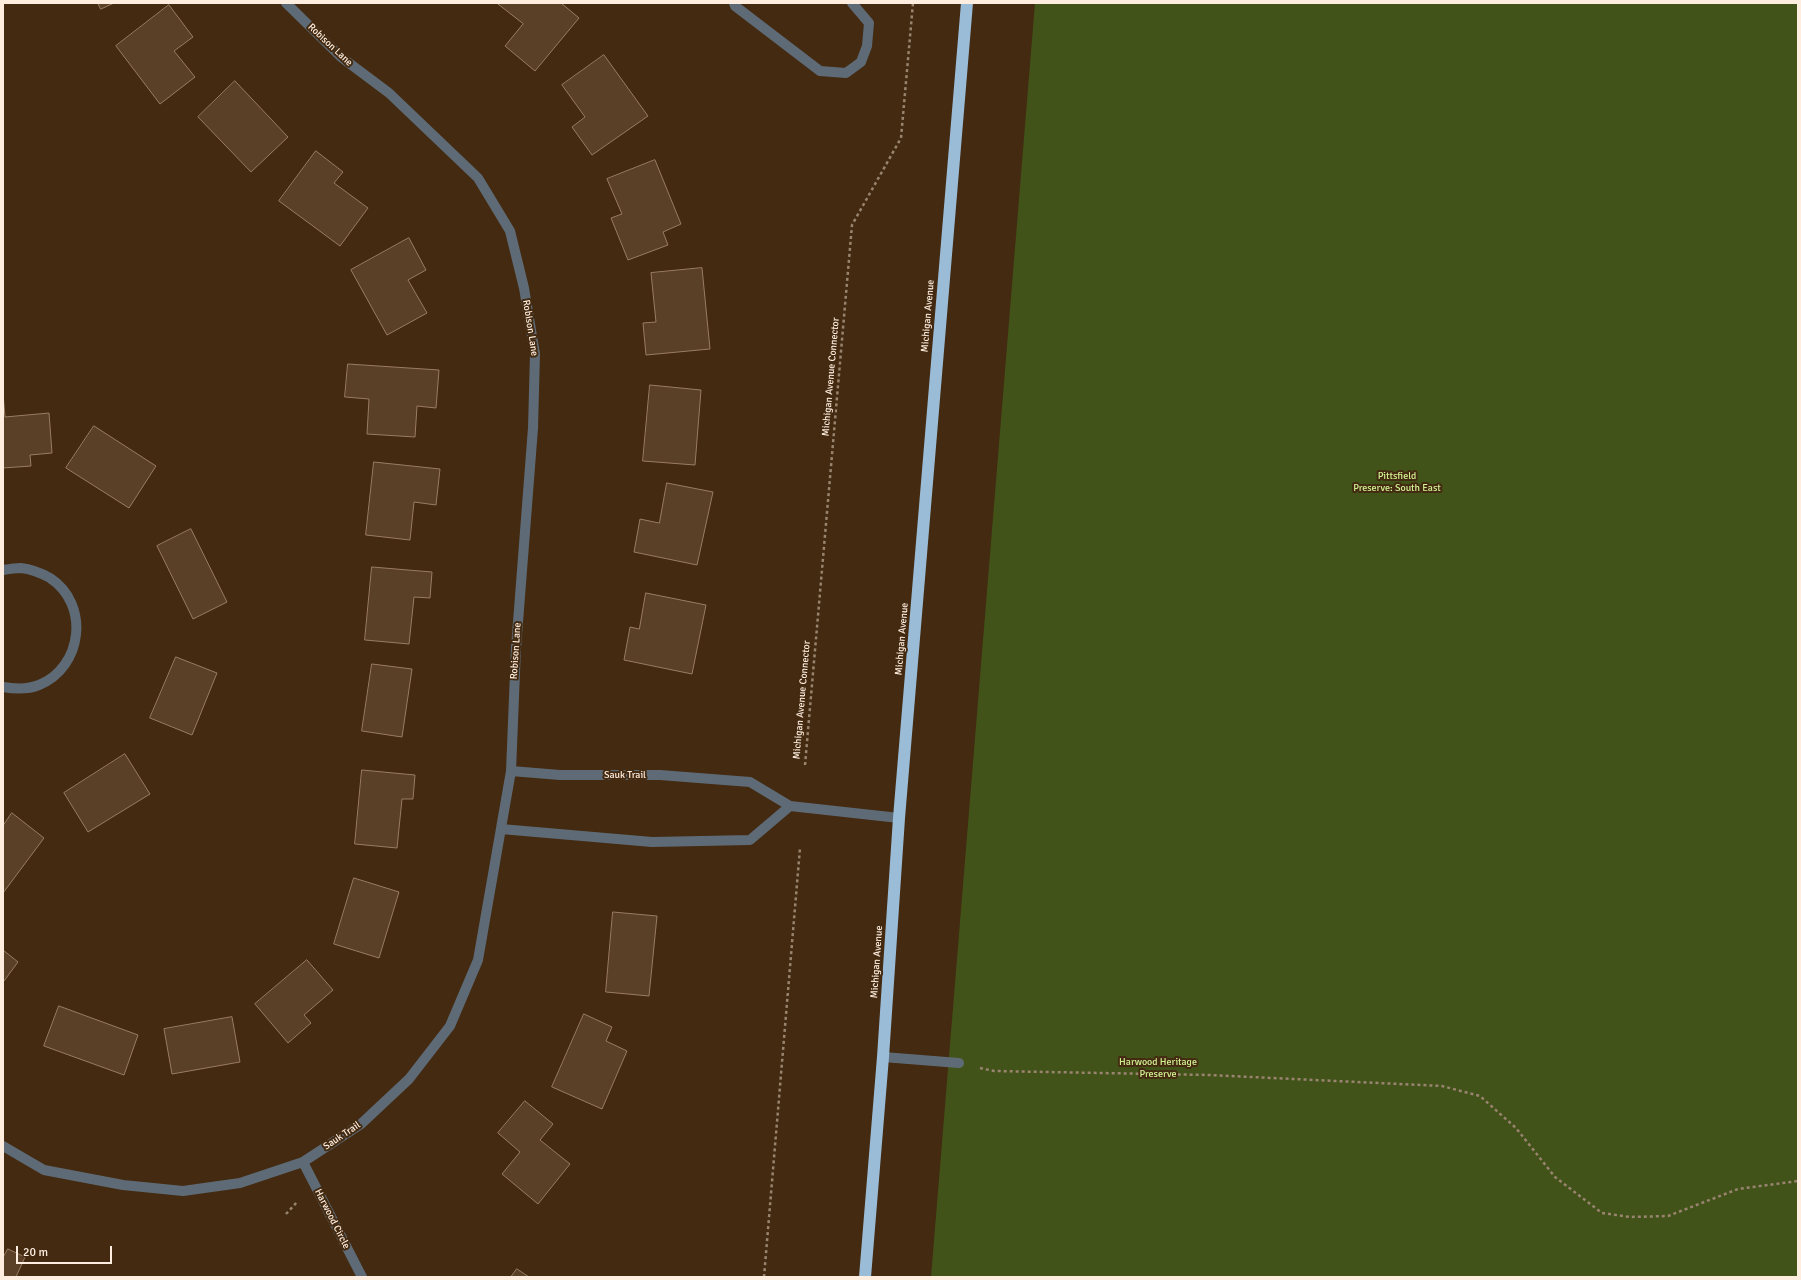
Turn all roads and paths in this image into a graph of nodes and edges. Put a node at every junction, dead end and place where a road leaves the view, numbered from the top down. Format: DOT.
graph roads {
  1 [pos="286,3"];
  2 [pos="734,3"];
  3 [pos="852,3"];
  4 [pos="913,3"];
  5 [pos="967,3"];
  6 [pos="3,570"];
  7 [pos="3,687"];
  8 [pos="805,765"];
  9 [pos="511,771"];
  10 [pos="790,806"];
  11 [pos="899,818"];
  12 [pos="501,829"];
  13 [pos="800,848"];
  14 [pos="883,1057"];
  15 [pos="959,1063"];
  16 [pos="3,1146"];
  17 [pos="303,1162"];
  18 [pos="1798,1181"];
  19 [pos="300,1199"];
  20 [pos="286,1214"];
  21 [pos="362,1277"];
  22 [pos="764,1277"];
  23 [pos="865,1277"];
  1 -- 9 [label="street, Robison Lane"];
  2 -- 3 [label="street"];
  4 -- 8 [label="path, Michigan Avenue Connector"];
  5 -- 11 [label="highway, Michigan Avenue"];
  6 -- 7 [label="street"];
  9 -- 10 [label="street, Sauk Trail"];
  9 -- 12 [label="street, Sauk Trail"];
  10 -- 11 [label="street, Sauk Trail"];
  10 -- 12 [label="street"];
  11 -- 14 [label="highway, Michigan Avenue"];
  12 -- 17 [label="street, Sauk Trail"];
  13 -- 22 [label="path"];
  14 -- 15 [label="street"];
  14 -- 23 [label="highway, Michigan Avenue"];
  15 -- 18 [label="path"];
  16 -- 17 [label="street, Sauk Trail"];
  17 -- 21 [label="street, Harwood Circle"];
  19 -- 20 [label="path"];
}
